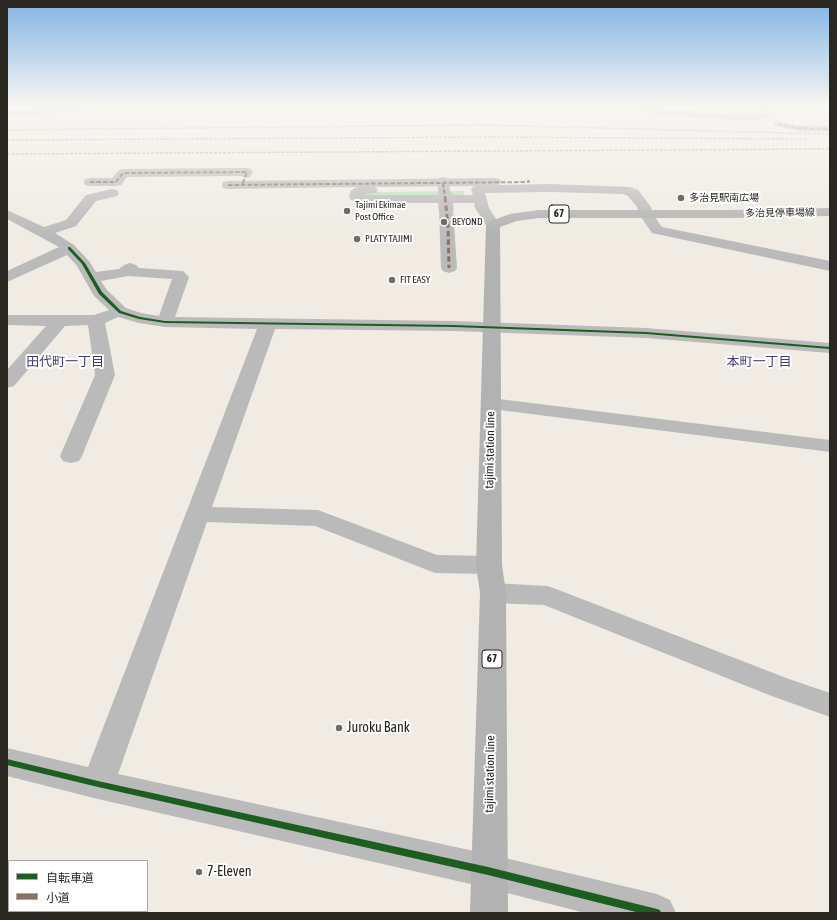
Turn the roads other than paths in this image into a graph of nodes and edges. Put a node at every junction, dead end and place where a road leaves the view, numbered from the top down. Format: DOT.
graph roads {
  1 [pos="528,180"];
  2 [pos="90,182"];
  3 [pos="443,183"];
  4 [pos="228,185"];
  5 [pos="242,185"];
  6 [pos="110,193"];
  7 [pos="479,194"];
  8 [pos="830,212"];
  9 [pos="7,214"];
  10 [pos="646,214"];
  11 [pos="493,225"];
  12 [pos="43,232"];
  13 [pos="69,248"];
  14 [pos="830,266"];
  15 [pos="449,268"];
  16 [pos="7,278"];
  17 [pos="92,278"];
  18 [pos="120,312"];
  19 [pos="7,320"];
  20 [pos="96,320"];
  21 [pos="60,321"];
  22 [pos="165,322"];
  23 [pos="268,323"];
  24 [pos="492,328"];
  25 [pos="830,348"];
  26 [pos="7,382"];
  27 [pos="491,404"];
  28 [pos="830,446"];
  29 [pos="70,456"];
  30 [pos="197,514"];
  31 [pos="489,565"];
  32 [pos="493,593"];
  33 [pos="830,706"];
  34 [pos="7,762"];
  35 [pos="98,784"];
  36 [pos="488,871"];
  37 [pos="489,913"];
  38 [pos="657,913"];
  1 -- 3 [label="street"];
  2 -- 5 [label="street"];
  3 -- 5 [label="street"];
  3 -- 15 [label="street, bridge"];
  4 -- 5 [label="street"];
  6 -- 12 [label="street"];
  7 -- 7 [label="street"];
  7 -- 10 [label="street"];
  7 -- 11 [label="street"];
  8 -- 10 [label="main road, 多治見停車場線 / 67"];
  9 -- 12 [label="street"];
  10 -- 11 [label="main road, 67"];
  10 -- 14 [label="street"];
  11 -- 24 [label="main road, tajimi station line / 67"];
  12 -- 13 [label="street"];
  13 -- 16 [label="street"];
  13 -- 17 [label="street"];
  17 -- 18 [label="street"];
  17 -- 22 [label="street"];
  18 -- 20 [label="street"];
  18 -- 22 [label="street"];
  19 -- 21 [label="street"];
  20 -- 21 [label="street"];
  20 -- 29 [label="street"];
  21 -- 26 [label="street"];
  22 -- 23 [label="street"];
  23 -- 24 [label="street"];
  23 -- 30 [label="street"];
  24 -- 25 [label="street"];
  24 -- 27 [label="main road, tajimi station line / 67"];
  27 -- 28 [label="street"];
  27 -- 31 [label="main road, tajimi station line / 67"];
  30 -- 31 [label="street"];
  30 -- 35 [label="street"];
  31 -- 32 [label="main road, tajimi station line / 67"];
  32 -- 33 [label="street"];
  32 -- 36 [label="main road, tajimi station line / 67"];
  34 -- 35 [label="street"];
  35 -- 36 [label="street"];
  36 -- 37 [label="main road, tajimi station line / 67"];
  36 -- 38 [label="street"];
}
